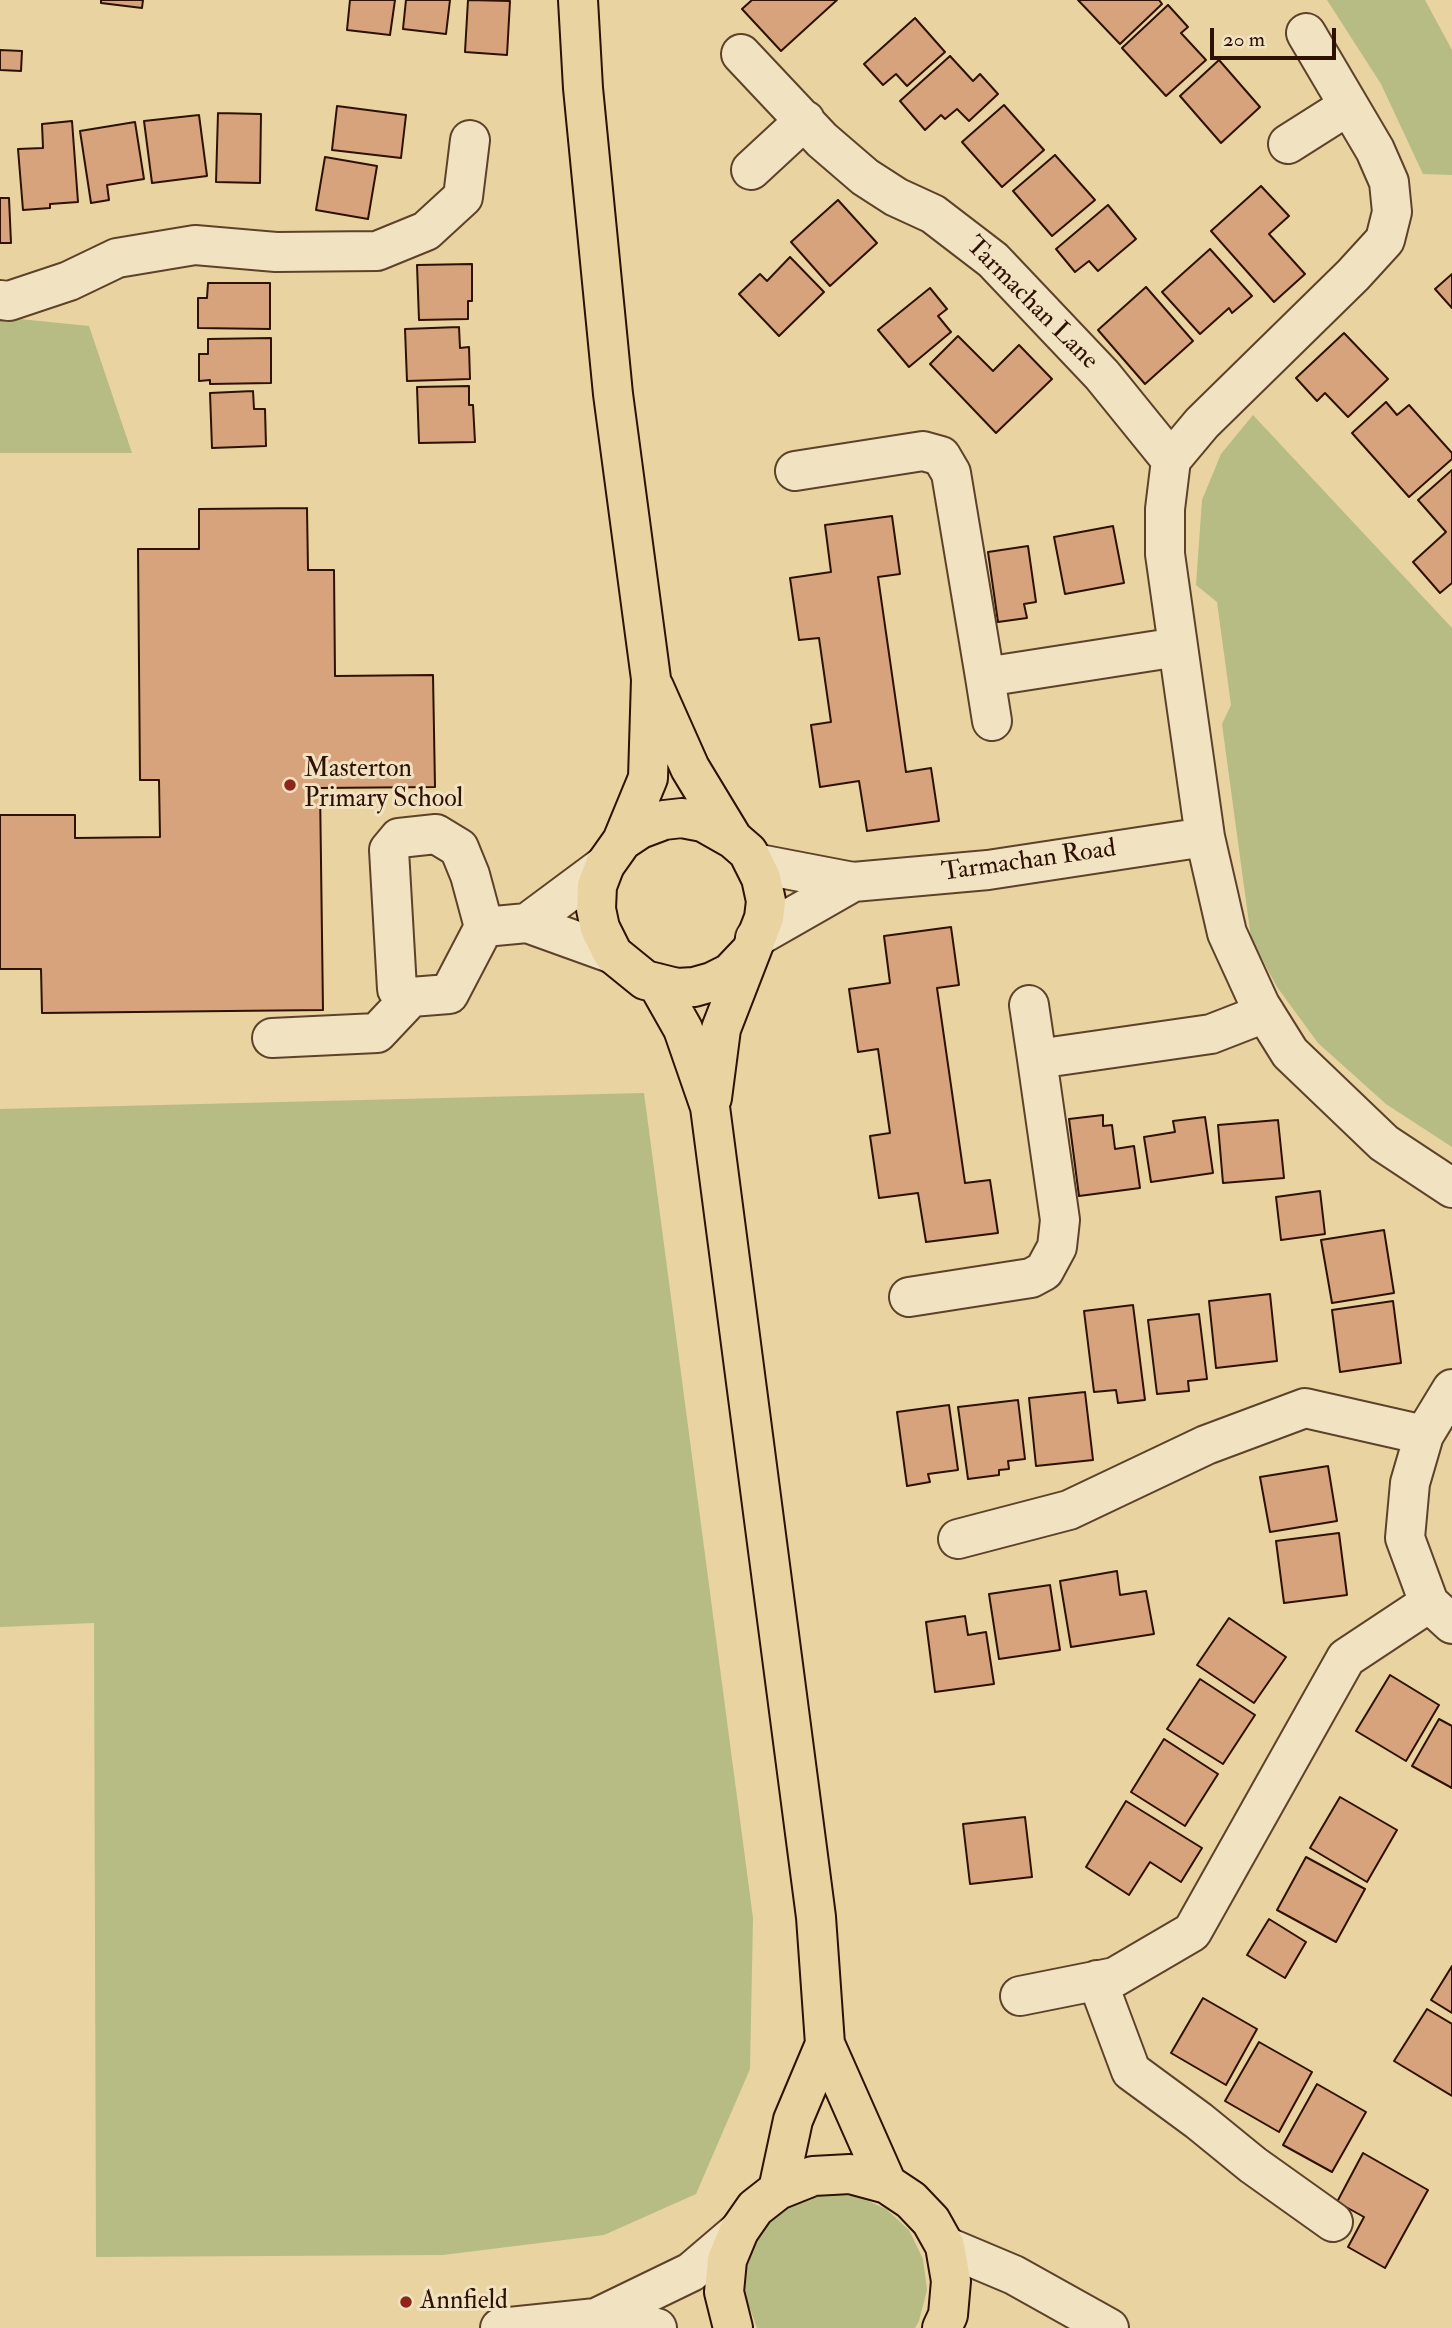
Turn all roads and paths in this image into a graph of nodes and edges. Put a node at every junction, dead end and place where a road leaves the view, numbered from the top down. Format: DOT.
graph roads {
  1 [pos="578,0"];
  2 [pos="1306,33"];
  3 [pos="741,54"];
  4 [pos="1348,106"];
  5 [pos="805,120"];
  6 [pos="470,140"];
  7 [pos="1288,144"];
  8 [pos="751,170"];
  9 [pos="0,300"];
  10 [pos="1171,460"];
  11 [pos="794,471"];
  12 [pos="1178,647"];
  13 [pos="985,677"];
  14 [pos="651,679"];
  15 [pos="992,721"];
  16 [pos="1205,837"];
  17 [pos="743,851"];
  18 [pos="614,853"];
  19 [pos="853,882"];
  20 [pos="527,923"];
  21 [pos="484,927"];
  22 [pos="752,946"];
  23 [pos="612,954"];
  24 [pos="657,983"];
  25 [pos="411,997"];
  26 [pos="1029,1004"];
  27 [pos="1265,1013"];
  28 [pos="272,1038"];
  29 [pos="1037,1059"];
  30 [pos="710,1107"];
  31 [pos="1452,1188"];
  32 [pos="909,1297"];
  33 [pos="1452,1389"];
  34 [pos="1424,1436"];
  35 [pos="958,1539"];
  36 [pos="1440,1613"];
  37 [pos="1097,1980"];
  38 [pos="1020,1996"];
  39 [pos="825,2044"];
  40 [pos="887,2184"];
  41 [pos="778,2190"];
  42 [pos="1333,2221"];
  43 [pos="739,2231"];
  44 [pos="945,2246"];
  45 [pos="596,2318"];
  46 [pos="499,2328"];
  47 [pos="657,2328"];
  48 [pos="733,2328"];
  49 [pos="943,2328"];
  50 [pos="1109,2328"];
  1 -- 14 [label="main road"];
  2 -- 4 [label="street"];
  3 -- 5 [label="street, Tarmachan Lane"];
  4 -- 7 [label="street"];
  4 -- 10 [label="street"];
  5 -- 8 [label="street"];
  5 -- 10 [label="street, Tarmachan Lane"];
  6 -- 9 [label="street"];
  10 -- 12 [label="street"];
  11 -- 13 [label="street"];
  12 -- 13 [label="street"];
  12 -- 16 [label="street"];
  13 -- 15 [label="street"];
  14 -- 17 [label="main road"];
  14 -- 18 [label="main road"];
  16 -- 19 [label="street, Tarmachan Road"];
  16 -- 27 [label="street"];
  17 -- 18 [label="main road"];
  17 -- 19 [label="street, Tarmachan Road"];
  17 -- 22 [label="main road"];
  18 -- 20 [label="street"];
  18 -- 23 [label="main road"];
  19 -- 22 [label="street, Tarmachan Road"];
  20 -- 21 [label="street"];
  20 -- 23 [label="street"];
  21 -- 25 [label="street"];
  21 -- 25 [label="street"];
  22 -- 24 [label="main road"];
  22 -- 30 [label="main road"];
  23 -- 24 [label="main road"];
  24 -- 30 [label="main road"];
  25 -- 28 [label="street"];
  26 -- 29 [label="street"];
  27 -- 29 [label="street"];
  27 -- 31 [label="street"];
  29 -- 32 [label="street"];
  30 -- 39 [label="main road"];
  33 -- 34 [label="street"];
  34 -- 35 [label="street"];
  34 -- 36 [label="street"];
  36 -- 37 [label="street"];
  37 -- 38 [label="street"];
  37 -- 42 [label="street"];
  39 -- 40 [label="main road"];
  39 -- 41 [label="main road"];
  40 -- 41 [label="main road"];
  40 -- 44 [label="main road"];
  41 -- 43 [label="main road"];
  43 -- 45 [label="street"];
  43 -- 48 [label="main road"];
  44 -- 49 [label="main road"];
  44 -- 50 [label="street"];
  45 -- 46 [label="street"];
  45 -- 47 [label="street"];
}
